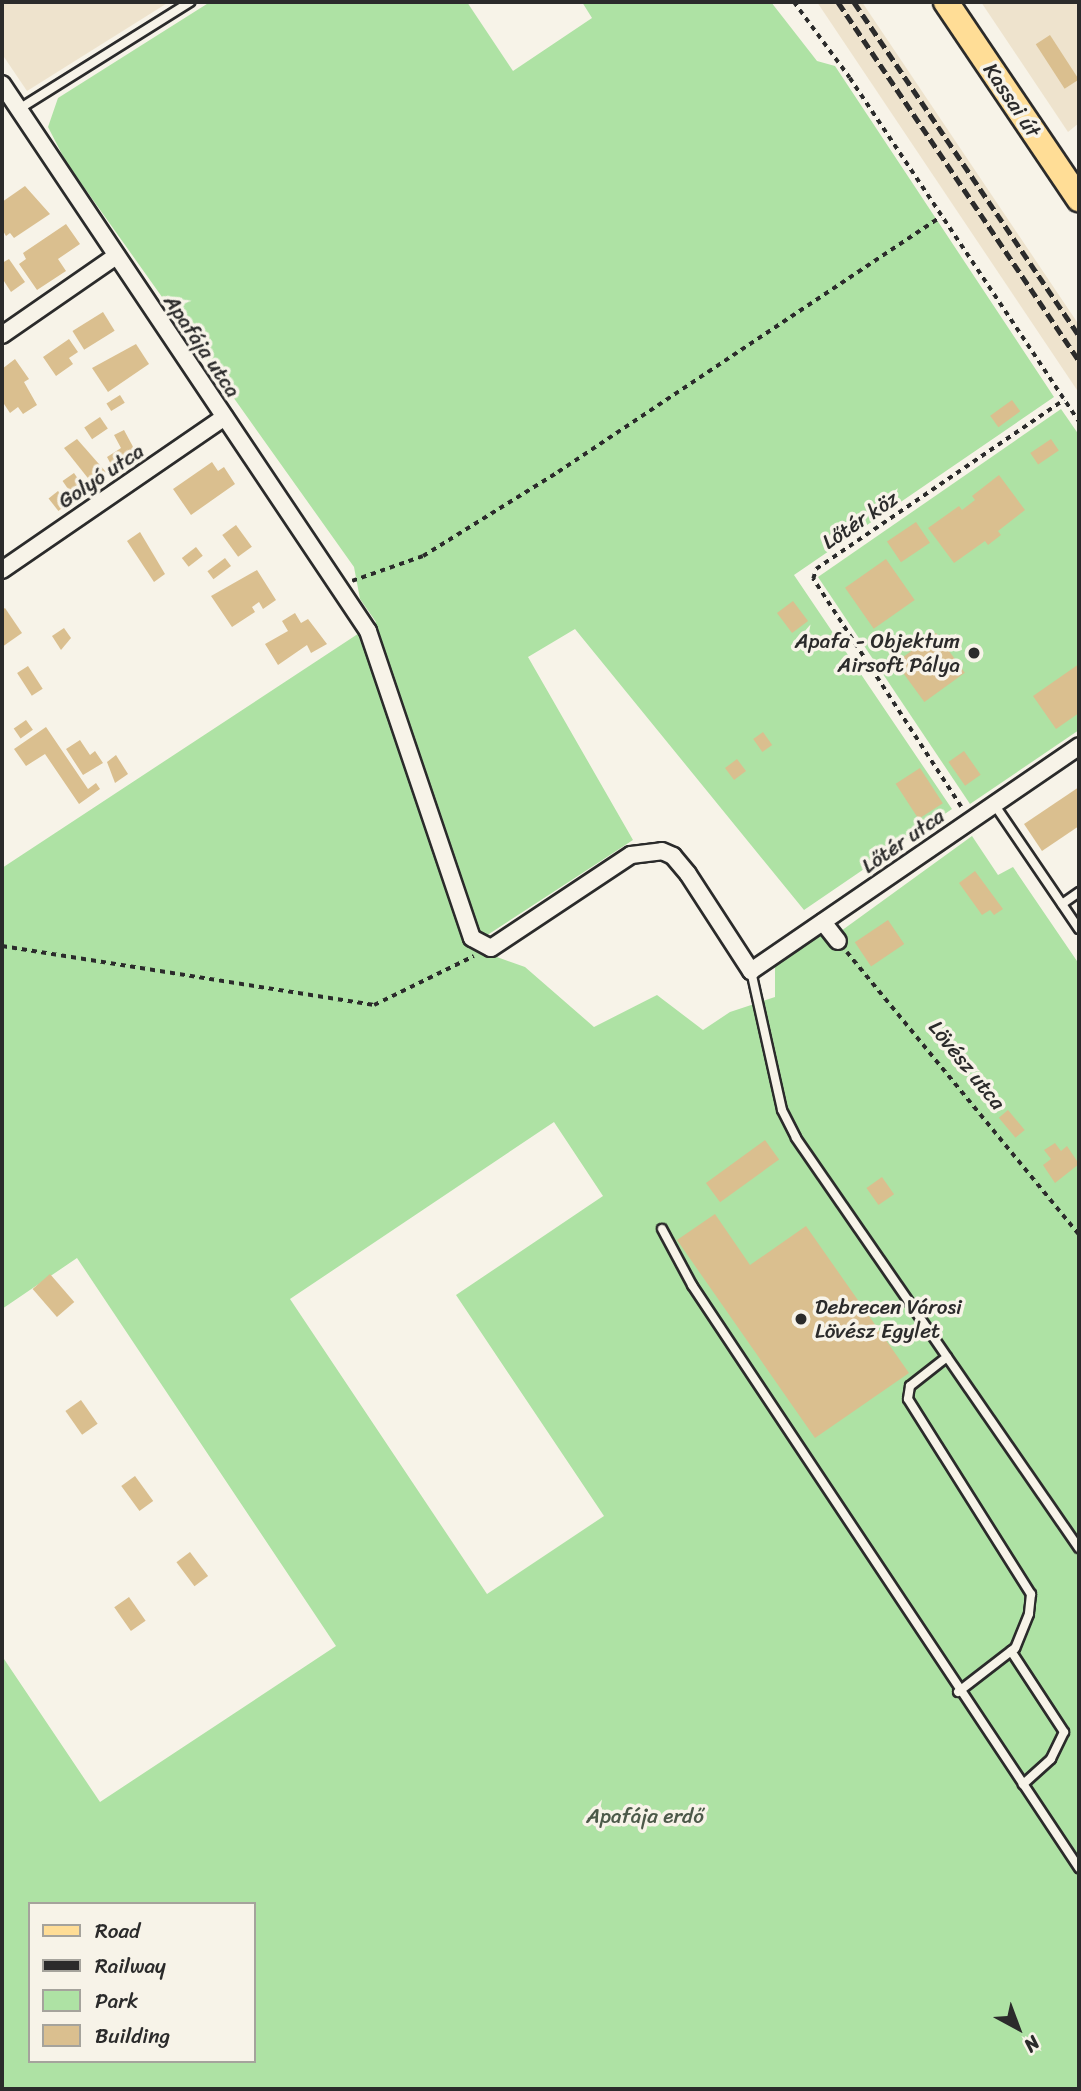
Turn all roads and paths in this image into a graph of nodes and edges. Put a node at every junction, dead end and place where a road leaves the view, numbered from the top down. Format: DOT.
graph roads {
  1 [pos="190,2"];
  2 [pos="794,2"];
  3 [pos="946,2"];
  4 [pos="2,84"];
  5 [pos="19,109"];
  6 [pos="1079,199"];
  7 [pos="942,217"];
  8 [pos="116,256"];
  9 [pos="2,335"];
  10 [pos="1064,400"];
  11 [pos="225,417"];
  12 [pos="1079,422"];
  13 [pos="2,570"];
  14 [pos="341,585"];
  15 [pos="1079,746"];
  16 [pos="994,804"];
  17 [pos="970,821"];
  18 [pos="1079,892"];
  19 [pos="1062,904"];
  20 [pos="823,922"];
  21 [pos="1079,929"];
  22 [pos="838,941"];
  23 [pos="2,946"];
  24 [pos="491,948"];
  25 [pos="751,971"];
  26 [pos="662,1229"];
  27 [pos="1079,1234"];
  28 [pos="947,1357"];
  29 [pos="1079,1548"];
  30 [pos="1011,1651"];
  31 [pos="958,1692"];
  32 [pos="1023,1784"];
  33 [pos="1079,1868"];
  1 -- 5 [label="lane"];
  2 -- 7 [label="path"];
  3 -- 6 [label="main road, Kassai út"];
  4 -- 5 [label="street, Apafája utca"];
  5 -- 8 [label="street, Apafája utca"];
  7 -- 10 [label="path"];
  7 -- 14 [label="path"];
  8 -- 9 [label="street"];
  8 -- 11 [label="street, Apafája utca"];
  10 -- 12 [label="path"];
  10 -- 17 [label="path, Lőtér köz"];
  11 -- 13 [label="street, Golyó utca"];
  11 -- 14 [label="street, Apafája utca"];
  14 -- 24 [label="street, Apafája utca"];
  15 -- 16 [label="street, Lőtér utca"];
  16 -- 17 [label="street, Lőtér utca"];
  16 -- 19 [label="lane"];
  17 -- 20 [label="street, Lőtér utca"];
  18 -- 19 [label="lane"];
  19 -- 21 [label="lane"];
  20 -- 22 [label="street"];
  20 -- 25 [label="street, Lőtér utca"];
  22 -- 27 [label="path, Lövész utca"];
  23 -- 24 [label="path"];
  24 -- 25 [label="street"];
  25 -- 28 [label="lane"];
  26 -- 31 [label="lane"];
  28 -- 29 [label="lane"];
  28 -- 30 [label="lane"];
  30 -- 31 [label="lane"];
  30 -- 32 [label="lane"];
  31 -- 32 [label="lane"];
  32 -- 33 [label="lane"];
}
